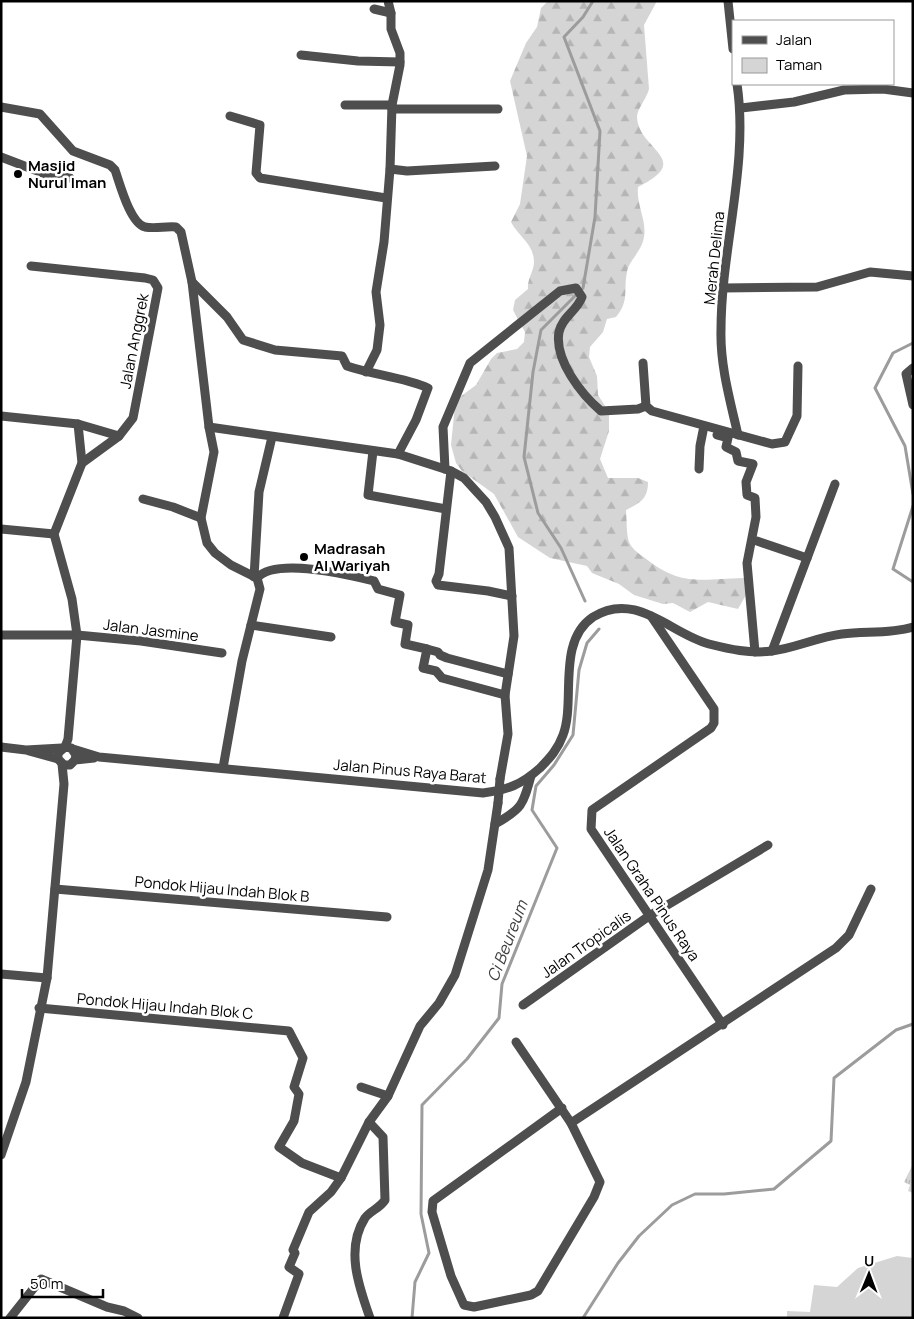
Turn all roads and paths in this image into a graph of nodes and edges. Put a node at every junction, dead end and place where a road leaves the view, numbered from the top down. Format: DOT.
graph roads {
  1 [pos="388,1"];
  2 [pos="728,1"];
  3 [pos="374,9"];
  4 [pos="391,13"];
  5 [pos="732,39"];
  6 [pos="301,55"];
  7 [pos="400,62"];
  8 [pos="737,85"];
  9 [pos="913,93"];
  10 [pos="345,105"];
  11 [pos="1,107"];
  12 [pos="392,107"];
  13 [pos="741,108"];
  14 [pos="498,109"];
  15 [pos="230,116"];
  16 [pos="1,158"];
  17 [pos="495,166"];
  18 [pos="390,170"];
  19 [pos="70,178"];
  20 [pos="386,198"];
  21 [pos="31,266"];
  22 [pos="913,276"];
  23 [pos="192,282"];
  24 [pos="723,288"];
  25 [pos="642,363"];
  26 [pos="798,366"];
  27 [pos="913,368"];
  28 [pos="366,372"];
  29 [pos="913,405"];
  30 [pos="646,406"];
  31 [pos="1,416"];
  32 [pos="78,424"];
  33 [pos="209,427"];
  34 [pos="704,428"];
  35 [pos="738,435"];
  36 [pos="118,436"];
  37 [pos="272,437"];
  38 [pos="373,451"];
  39 [pos="398,454"];
  40 [pos="82,463"];
  41 [pos="699,469"];
  42 [pos="448,470"];
  43 [pos="835,484"];
  44 [pos="143,499"];
  45 [pos="446,509"];
  46 [pos="201,518"];
  47 [pos="1,529"];
  48 [pos="54,534"];
  49 [pos="757,541"];
  50 [pos="807,558"];
  51 [pos="256,577"];
  52 [pos="512,596"];
  53 [pos="649,613"];
  54 [pos="251,625"];
  55 [pos="913,627"];
  56 [pos="1,635"];
  57 [pos="77,635"];
  58 [pos="331,637"];
  59 [pos="427,649"];
  60 [pos="772,651"];
  61 [pos="755,652"];
  62 [pos="222,653"];
  63 [pos="508,674"];
  64 [pos="506,695"];
  65 [pos="68,746"];
  66 [pos="1,747"];
  67 [pos="26,750"];
  68 [pos="99,757"];
  69 [pos="66,762"];
  70 [pos="223,768"];
  71 [pos="531,776"];
  72 [pos="494,824"];
  73 [pos="768,845"];
  74 [pos="55,889"];
  75 [pos="871,889"];
  76 [pos="649,916"];
  77 [pos="387,917"];
  78 [pos="1,974"];
  79 [pos="47,978"];
  80 [pos="523,1005"];
  81 [pos="39,1008"];
  82 [pos="723,1024"];
  83 [pos="516,1042"];
  84 [pos="361,1087"];
  85 [pos="388,1096"];
  86 [pos="562,1108"];
  87 [pos="369,1122"];
  88 [pos="571,1123"];
  89 [pos="1,1155"];
  90 [pos="341,1178"];
  91 [pos="10,1318"];
  92 [pos="138,1318"];
  93 [pos="284,1318"];
  94 [pos="370,1318"];
  1 -- 4 [label="street"];
  2 -- 5 [label="street"];
  3 -- 4 [label="street"];
  4 -- 7 [label="street"];
  6 -- 7 [label="street"];
  7 -- 12 [label="street"];
  8 -- 13 [label="street, Merah Delima"];
  9 -- 13 [label="street"];
  10 -- 12 [label="street"];
  11 -- 23 [label="street"];
  12 -- 14 [label="street"];
  12 -- 18 [label="street"];
  13 -- 24 [label="street, Merah Delima"];
  15 -- 20 [label="street"];
  16 -- 19 [label="street"];
  17 -- 18 [label="street"];
  18 -- 20 [label="street"];
  20 -- 28 [label="street"];
  21 -- 36 [label="street, Jalan Anggrek"];
  22 -- 24 [label="street"];
  23 -- 28 [label="street"];
  23 -- 33 [label="street"];
  24 -- 35 [label="street, Merah Delima"];
  25 -- 30 [label="street"];
  26 -- 35 [label="street"];
  27 -- 29 [label="street"];
  28 -- 39 [label="street"];
  30 -- 34 [label="street"];
  30 -- 42 [label="street"];
  31 -- 32 [label="street"];
  32 -- 36 [label="street"];
  32 -- 40 [label="street"];
  33 -- 37 [label="street"];
  33 -- 46 [label="street"];
  34 -- 35 [label="street"];
  34 -- 41 [label="street"];
  34 -- 61 [label="street"];
  36 -- 40 [label="street"];
  37 -- 38 [label="street"];
  37 -- 51 [label="street"];
  38 -- 39 [label="street"];
  38 -- 45 [label="street"];
  39 -- 42 [label="street"];
  40 -- 48 [label="street"];
  42 -- 45 [label="street"];
  42 -- 52 [label="street"];
  43 -- 50 [label="street"];
  44 -- 46 [label="street"];
  45 -- 52 [label="street"];
  46 -- 51 [label="street"];
  47 -- 48 [label="street"];
  48 -- 57 [label="street"];
  49 -- 50 [label="street"];
  50 -- 60 [label="street"];
  51 -- 54 [label="street"];
  51 -- 59 [label="street"];
  52 -- 63 [label="street"];
  53 -- 61 [label="street, Jalan Pinus Raya Barat"];
  53 -- 71 [label="street, Jalan Pinus Raya Barat"];
  53 -- 76 [label="street, Jalan Graha Pinus Raya"];
  54 -- 58 [label="street"];
  54 -- 70 [label="street"];
  55 -- 60 [label="street, Jalan Pinus Raya Barat"];
  56 -- 57 [label="street, Jalan Jasmine"];
  57 -- 62 [label="street, Jalan Jasmine"];
  57 -- 65 [label="street"];
  59 -- 63 [label="street"];
  59 -- 64 [label="street"];
  60 -- 61 [label="street, Jalan Pinus Raya Barat"];
  63 -- 64 [label="street"];
  64 -- 72 [label="street, bridge"];
  65 -- 67 [label="street, Jalan Pinus Raya Barat"];
  65 -- 68 [label="street, Jalan Pinus Raya Barat"];
  65 -- 69 [label="street"];
  65 -- 69 [label="street"];
  66 -- 67 [label="street"];
  67 -- 69 [label="street"];
  68 -- 69 [label="street"];
  68 -- 70 [label="street, Jalan Pinus Raya Barat"];
  69 -- 74 [label="street"];
  70 -- 71 [label="street, Jalan Pinus Raya Barat"];
  71 -- 72 [label="street"];
  72 -- 85 [label="street"];
  73 -- 76 [label="street, Jalan Tropicalis"];
  74 -- 77 [label="street, Pondok Hijau Indah Blok B"];
  74 -- 79 [label="street"];
  75 -- 82 [label="street"];
  76 -- 80 [label="street, Jalan Tropicalis"];
  76 -- 82 [label="street, Jalan Graha Pinus Raya"];
  78 -- 79 [label="street"];
  79 -- 81 [label="street"];
  81 -- 89 [label="street"];
  81 -- 90 [label="street, Pondok Hijau Indah Blok C"];
  82 -- 88 [label="street"];
  83 -- 86 [label="street"];
  84 -- 85 [label="street"];
  85 -- 87 [label="street"];
  86 -- 88 [label="street"];
  86 -- 88 [label="street"];
  87 -- 90 [label="street"];
  87 -- 94 [label="street"];
  90 -- 93 [label="street"];
  91 -- 92 [label="street"];
}
